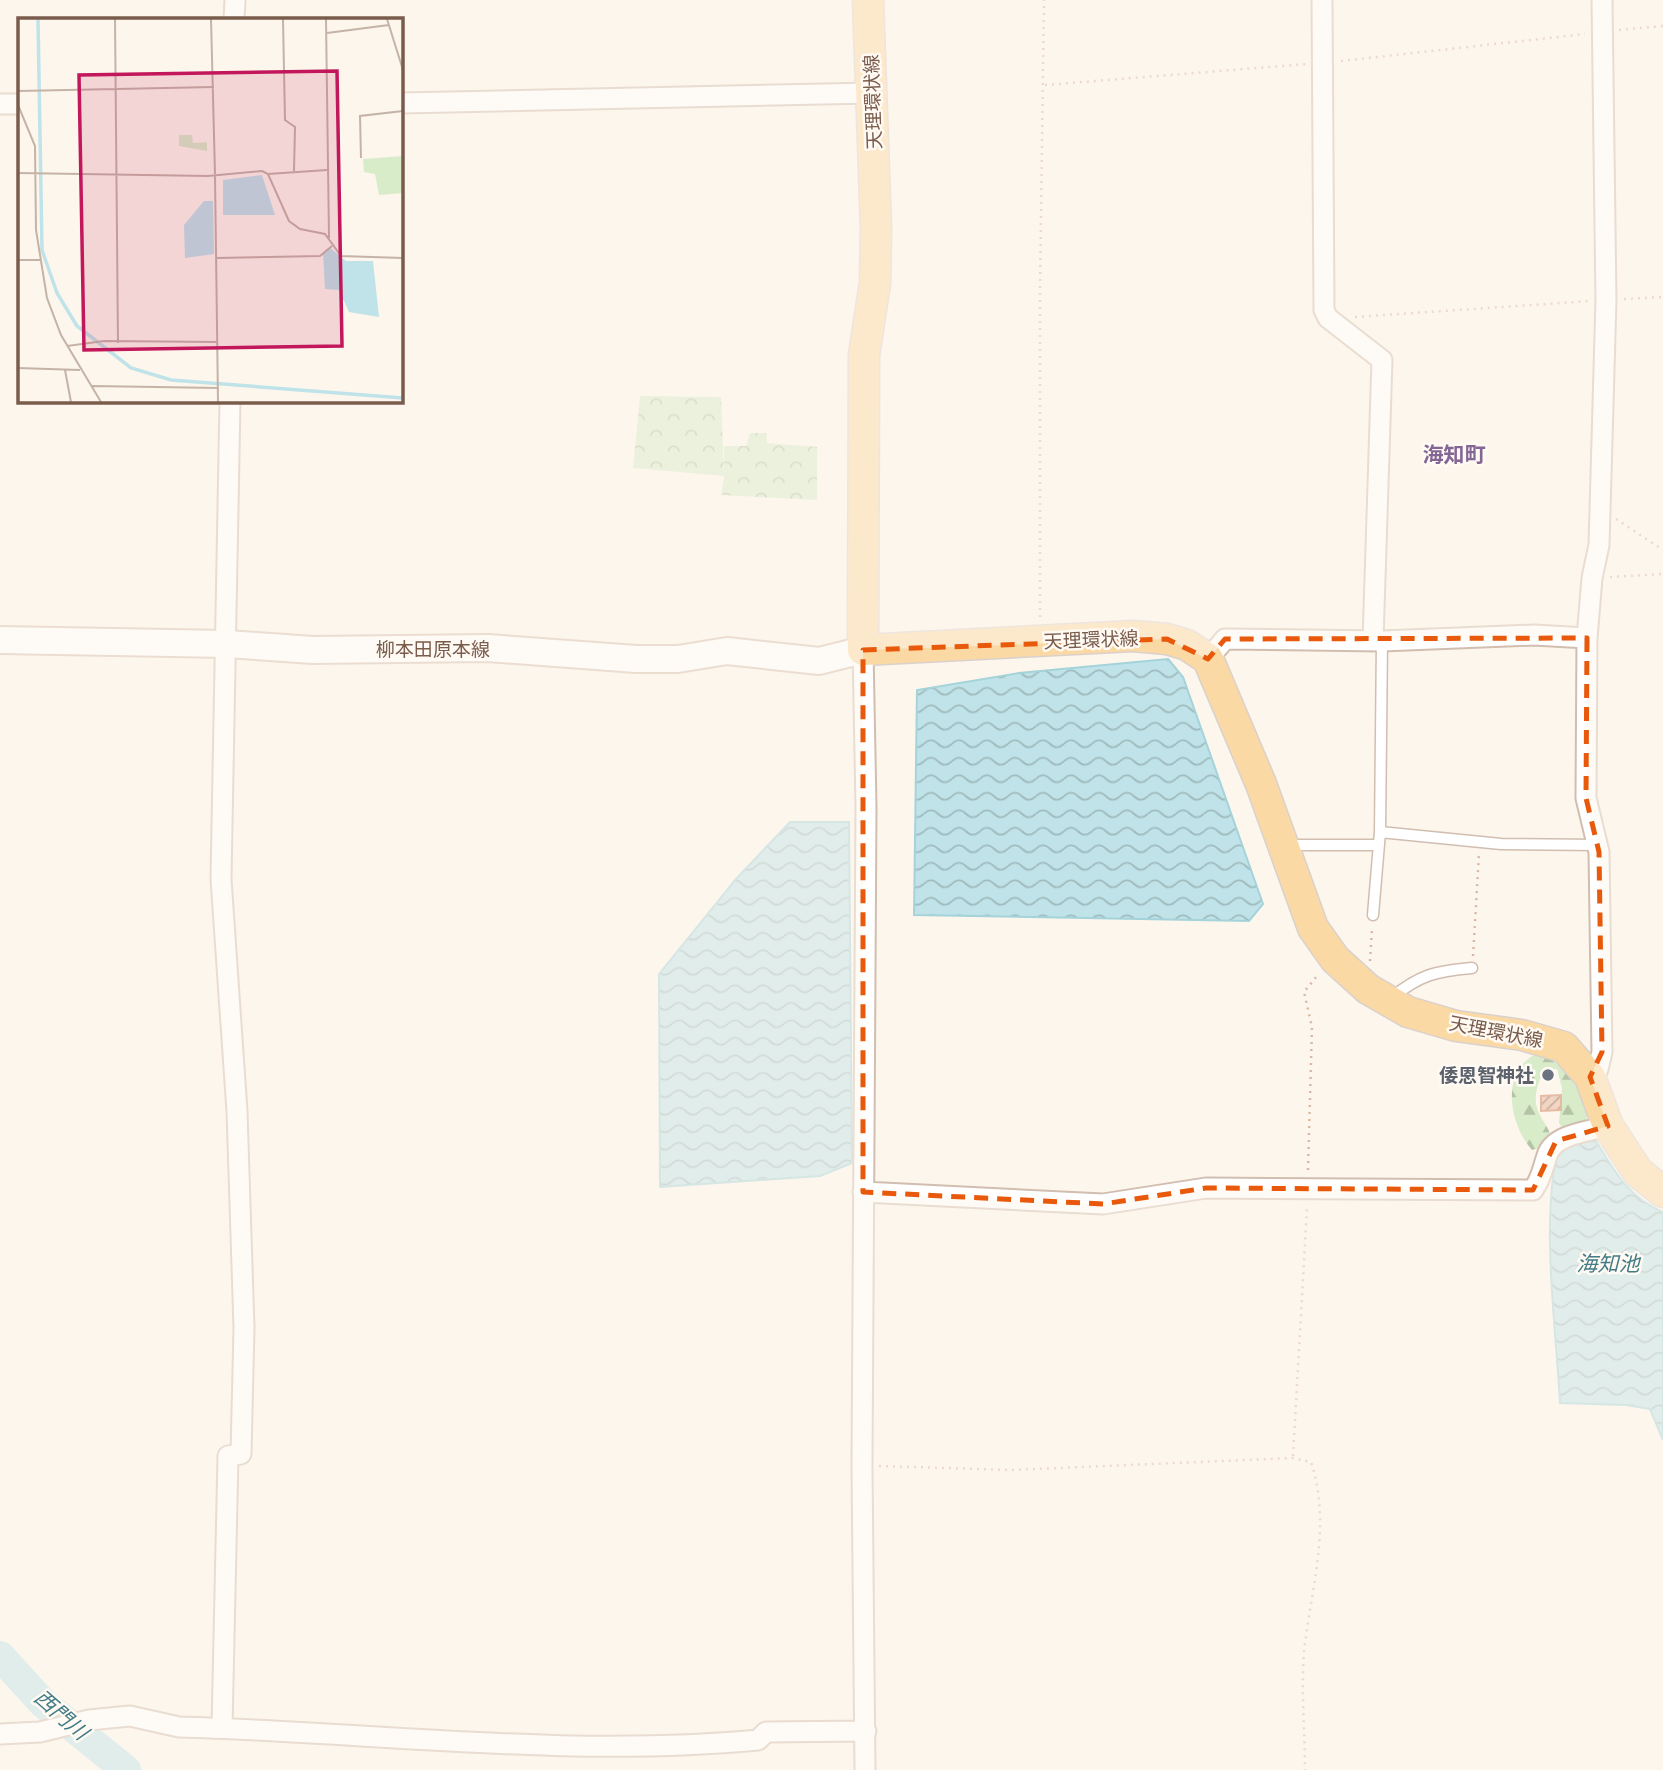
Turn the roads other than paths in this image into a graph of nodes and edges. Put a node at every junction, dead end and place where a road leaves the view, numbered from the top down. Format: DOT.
graph roads {
  1 [pos="235,0"];
  2 [pos="868,0"];
  3 [pos="1322,0"];
  4 [pos="1602,0"];
  5 [pos="234,18"];
  6 [pos="873,93"];
  7 [pos="402,103"];
  8 [pos="0,104"];
  9 [pos="18,104"];
  10 [pos="230,402"];
  11 [pos="1587,638"];
  12 [pos="0,640"];
  13 [pos="1377,641"];
  14 [pos="227,644"];
  15 [pos="863,650"];
  16 [pos="1208,659"];
  17 [pos="1380,832"];
  18 [pos="1283,845"];
  19 [pos="1377,845"];
  20 [pos="1597,845"];
  21 [pos="1373,915"];
  22 [pos="1472,968"];
  23 [pos="1378,995"];
  24 [pos="1590,1077"];
  25 [pos="1608,1126"];
  26 [pos="863,1192"];
  27 [pos="1663,1192"];
  28 [pos="222,1728"];
  29 [pos="866,1731"];
  30 [pos="0,1734"];
  31 [pos="864,1770"];
  1 -- 5 [label="street"];
  2 -- 6 [label="main road, 天理環状線"];
  3 -- 13 [label="street"];
  4 -- 11 [label="street"];
  6 -- 7 [label="street"];
  6 -- 15 [label="main road, 天理環状線"];
  8 -- 9 [label="street"];
  10 -- 14 [label="street"];
  11 -- 13 [label="street"];
  11 -- 20 [label="street"];
  12 -- 14 [label="main road, 柳本田原本線"];
  13 -- 16 [label="street"];
  13 -- 17 [label="lane"];
  14 -- 15 [label="main road, 柳本田原本線"];
  14 -- 28 [label="street"];
  15 -- 16 [label="main road, 天理環状線"];
  15 -- 26 [label="street"];
  16 -- 18 [label="main road, 天理環状線"];
  17 -- 19 [label="lane"];
  17 -- 20 [label="lane"];
  18 -- 19 [label="lane"];
  18 -- 23 [label="main road, 天理環状線"];
  19 -- 21 [label="lane"];
  20 -- 24 [label="street"];
  22 -- 23 [label="lane"];
  23 -- 24 [label="main road, 天理環状線"];
  24 -- 25 [label="main road, 天理環状線"];
  25 -- 26 [label="street"];
  25 -- 27 [label="main road, 天理環状線"];
  26 -- 29 [label="street"];
  28 -- 29 [label="street"];
  28 -- 30 [label="street"];
  29 -- 31 [label="street"];
}
